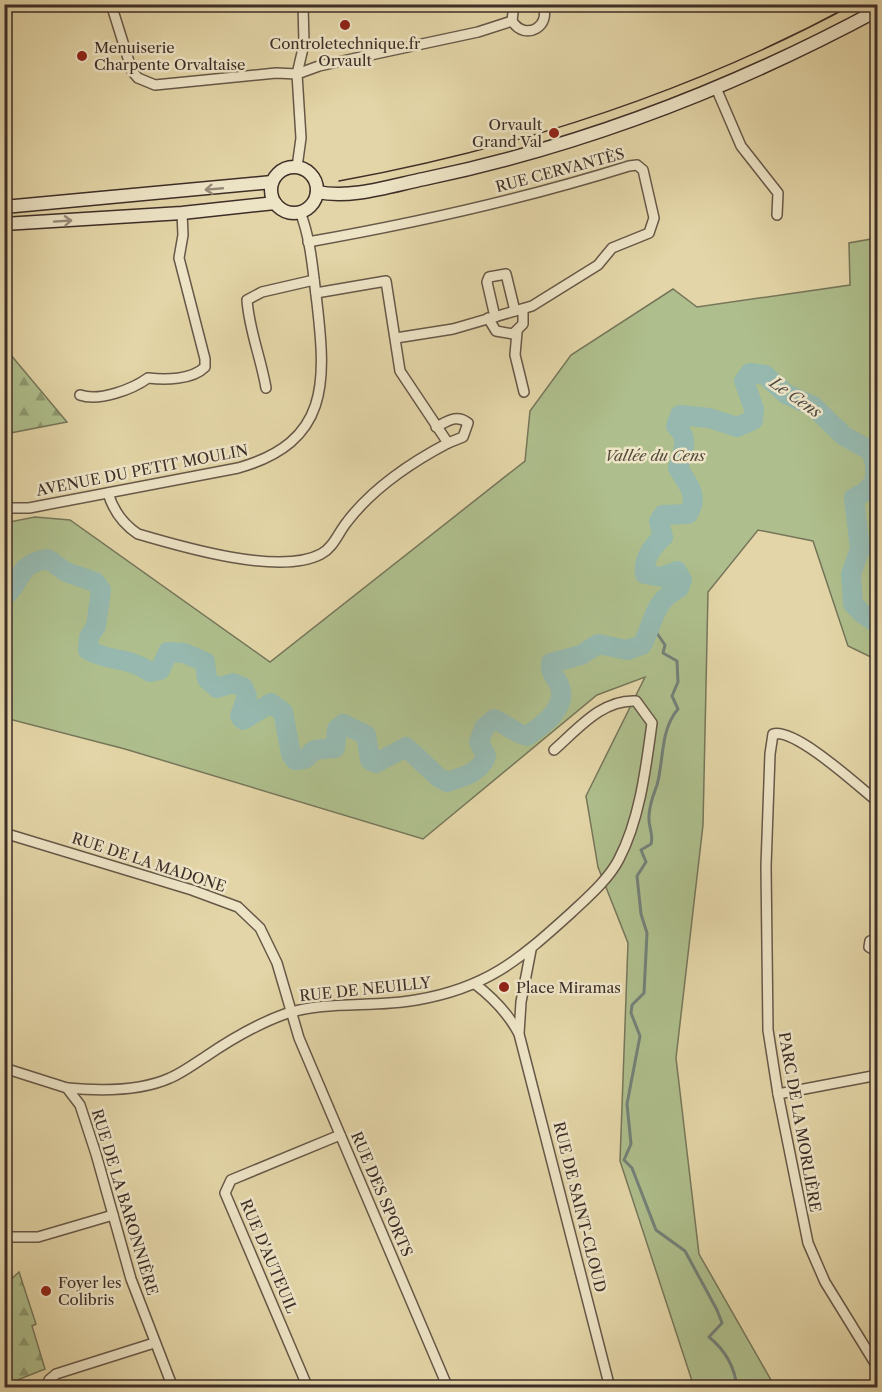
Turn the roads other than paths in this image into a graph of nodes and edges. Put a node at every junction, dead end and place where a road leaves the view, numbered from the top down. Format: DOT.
graph roads {
  1 [pos="111,4"];
  2 [pos="303,4"];
  3 [pos="514,4"];
  4 [pos="542,4"];
  5 [pos="878,9"];
  6 [pos="512,21"];
  7 [pos="297,74"];
  8 [pos="716,88"];
  9 [pos="297,167"];
  10 [pos="272,182"];
  11 [pos="317,192"];
  12 [pos="275,203"];
  13 [pos="4,207"];
  14 [pos="300,212"];
  15 [pos="182,213"];
  16 [pos="777,215"];
  17 [pos="4,224"];
  18 [pos="308,242"];
  19 [pos="314,280"];
  20 [pos="316,293"];
  21 [pos="519,310"];
  22 [pos="491,317"];
  23 [pos="517,332"];
  24 [pos="396,338"];
  25 [pos="266,388"];
  26 [pos="524,392"];
  27 [pos="80,394"];
  28 [pos="436,427"];
  29 [pos="448,443"];
  30 [pos="108,493"];
  31 [pos="4,508"];
  32 [pos="554,750"];
  33 [pos="878,802"];
  34 [pos="4,833"];
  35 [pos="878,938"];
  36 [pos="531,950"];
  37 [pos="878,952"];
  38 [pos="475,984"];
  39 [pos="290,1012"];
  40 [pos="519,1034"];
  41 [pos="4,1068"];
  42 [pos="878,1075"];
  43 [pos="67,1088"];
  44 [pos="778,1094"];
  45 [pos="340,1134"];
  46 [pos="113,1215"];
  47 [pos="4,1237"];
  48 [pos="154,1343"];
  49 [pos="878,1368"];
  50 [pos="49,1384"];
  51 [pos="173,1388"];
  52 [pos="308,1388"];
  53 [pos="448,1388"];
  54 [pos="610,1388"];
  1 -- 7 [label="street"];
  2 -- 7 [label="street"];
  3 -- 6 [label="street"];
  4 -- 6 [label="street"];
  5 -- 8 [label="main road"];
  6 -- 7 [label="street"];
  7 -- 9 [label="street"];
  8 -- 11 [label="main road"];
  8 -- 16 [label="street"];
  9 -- 10 [label="main road"];
  9 -- 11 [label="main road"];
  10 -- 12 [label="main road"];
  10 -- 13 [label="main road, one-way"];
  11 -- 14 [label="main road"];
  12 -- 14 [label="main road"];
  12 -- 15 [label="main road"];
  14 -- 18 [label="street, AVENUE DU PETIT MOULIN"];
  17 -- 15 [label="main road, one-way"];
  15 -- 27 [label="street"];
  18 -- 19 [label="street, AVENUE DU PETIT MOULIN"];
  18 -- 21 [label="street, RUE CERVANTÈS"];
  19 -- 20 [label="street, AVENUE DU PETIT MOULIN"];
  19 -- 25 [label="street"];
  20 -- 24 [label="street"];
  20 -- 30 [label="street, AVENUE DU PETIT MOULIN"];
  21 -- 22 [label="street, RUE CERVANTÈS"];
  21 -- 22 [label="street"];
  21 -- 23 [label="street"];
  22 -- 23 [label="street"];
  22 -- 24 [label="street, RUE CERVANTÈS"];
  23 -- 26 [label="street"];
  24 -- 28 [label="street"];
  28 -- 29 [label="street"];
  28 -- 29 [label="street"];
  29 -- 30 [label="street"];
  30 -- 31 [label="street, AVENUE DU PETIT MOULIN"];
  32 -- 36 [label="street, RUE DE NEUILLY"];
  33 -- 44 [label="street, PARC DE LA MORLIÈRE"];
  34 -- 39 [label="street, RUE DE LA MADONE"];
  35 -- 37 [label="street"];
  36 -- 38 [label="street, RUE DE NEUILLY"];
  36 -- 40 [label="street, RUE DE SAINT-CLOUD"];
  38 -- 39 [label="street, RUE DE NEUILLY"];
  38 -- 40 [label="street, RUE DE SAINT-CLOUD"];
  39 -- 43 [label="street, RUE DE NEUILLY"];
  39 -- 45 [label="street, RUE DES SPORTS"];
  40 -- 54 [label="street, RUE DE SAINT-CLOUD"];
  41 -- 43 [label="street"];
  42 -- 44 [label="street"];
  43 -- 46 [label="street, RUE DE LA BARONNIÈRE"];
  44 -- 49 [label="street, PARC DE LA MORLIÈRE"];
  45 -- 52 [label="street, RUE D'AUTEUIL"];
  45 -- 53 [label="street, RUE DES SPORTS"];
  46 -- 47 [label="street"];
  46 -- 48 [label="street, RUE DE LA BARONNIÈRE"];
  48 -- 50 [label="street"];
  48 -- 51 [label="street, RUE DE LA BARONNIÈRE"];
}
